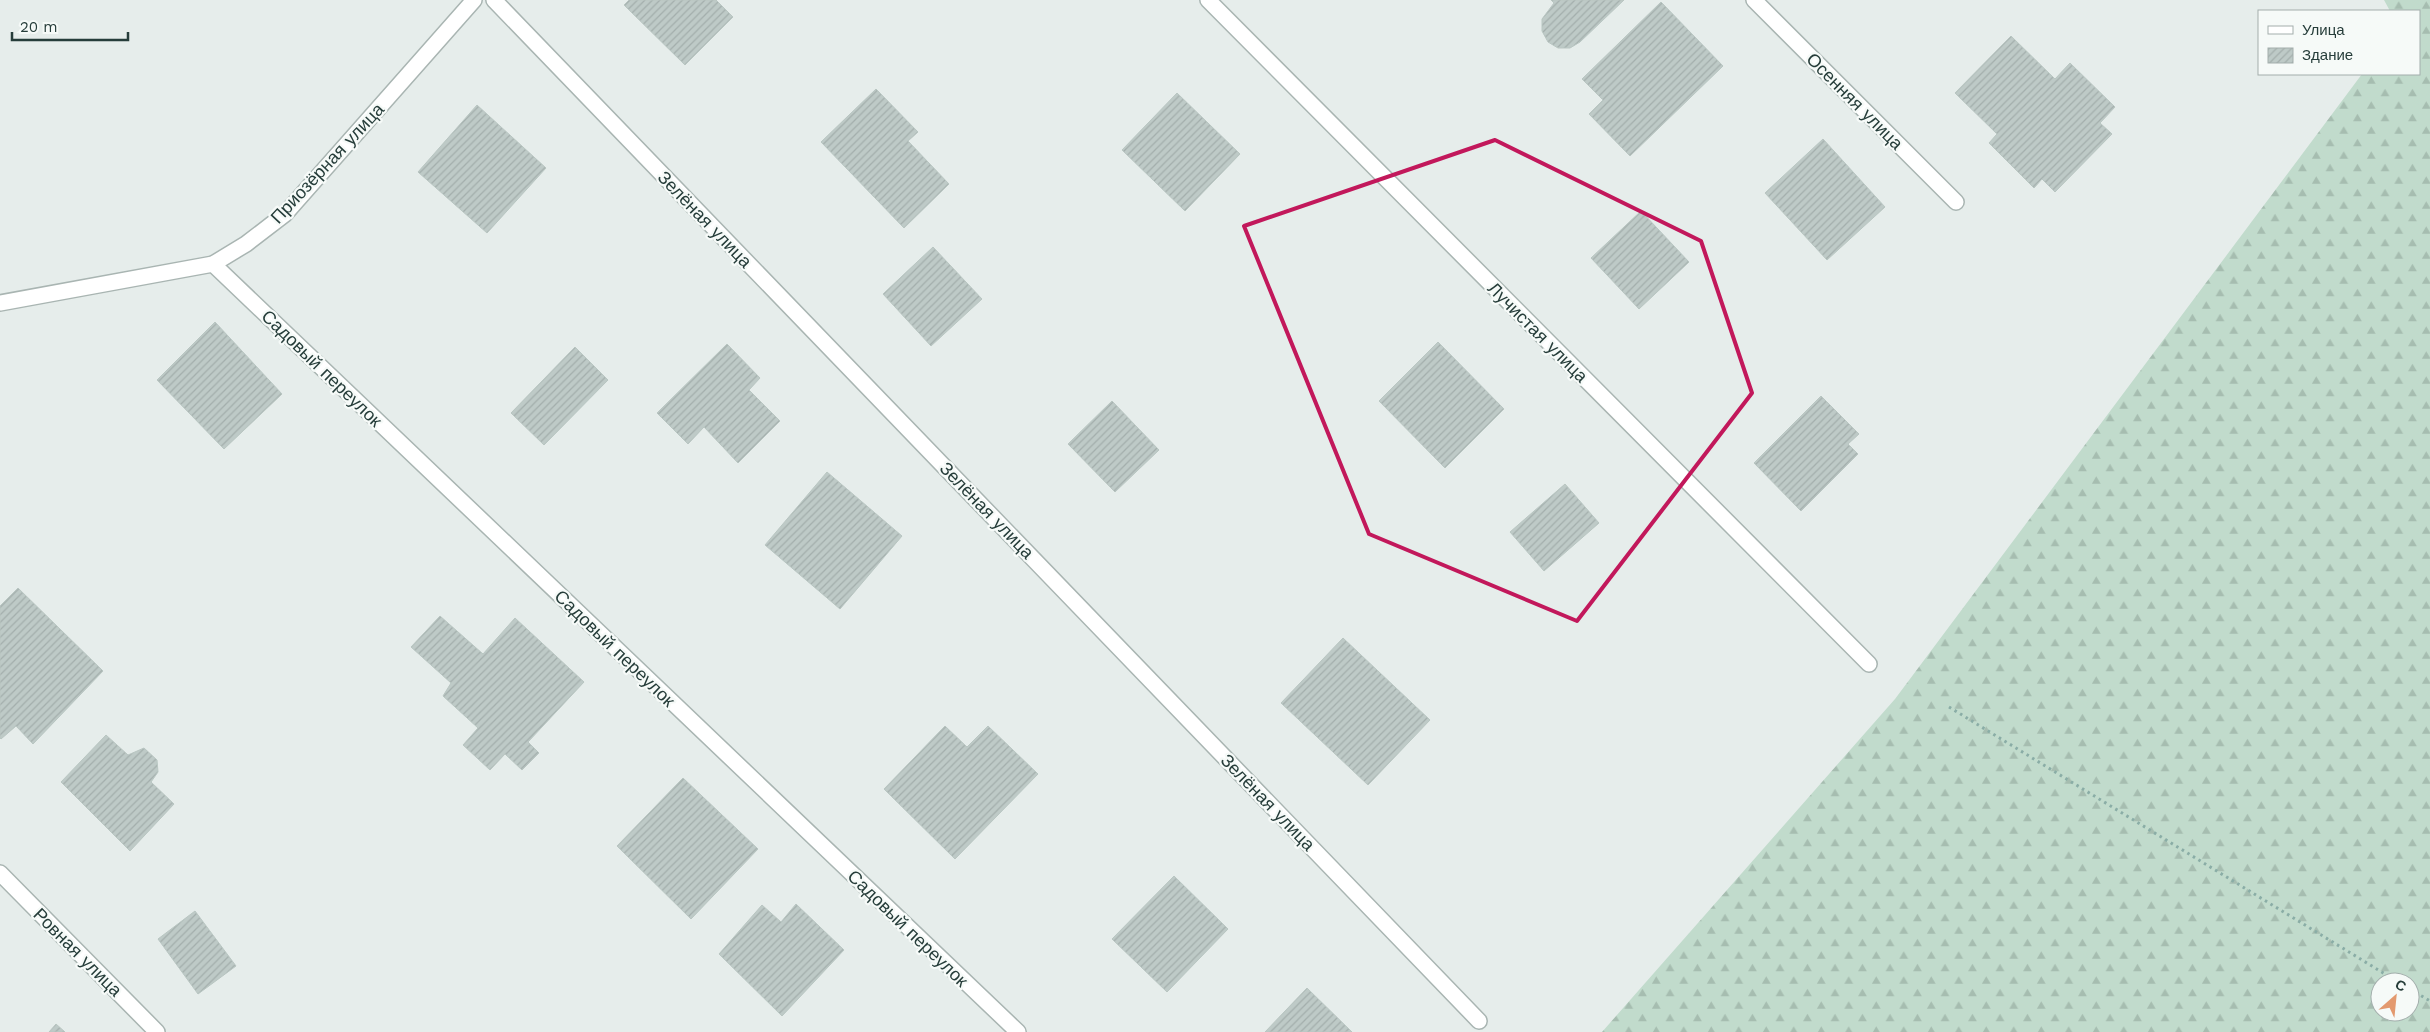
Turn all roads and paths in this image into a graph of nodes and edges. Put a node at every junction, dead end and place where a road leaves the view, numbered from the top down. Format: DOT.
graph roads {
  1 [pos="474,0"];
  2 [pos="494,0"];
  3 [pos="1208,0"];
  4 [pos="1754,0"];
  5 [pos="1956,202"];
  6 [pos="213,264"];
  7 [pos="0,303"];
  8 [pos="1869,664"];
  9 [pos="1949,707"];
  10 [pos="0,873"];
  11 [pos="2382,972"];
  12 [pos="1479,1021"];
  13 [pos="157,1032"];
  14 [pos="1018,1032"];
  1 -- 6 [label="street, Приозёрная улица"];
  2 -- 12 [label="street, Зелёная улица"];
  3 -- 8 [label="street, Лучистая улица"];
  4 -- 5 [label="street, Осенняя улица"];
  6 -- 7 [label="street, Приозёрная улица"];
  6 -- 14 [label="street, Садовый переулок"];
  9 -- 11 [label="path"];
  10 -- 13 [label="street, Ровная улица"];
}
